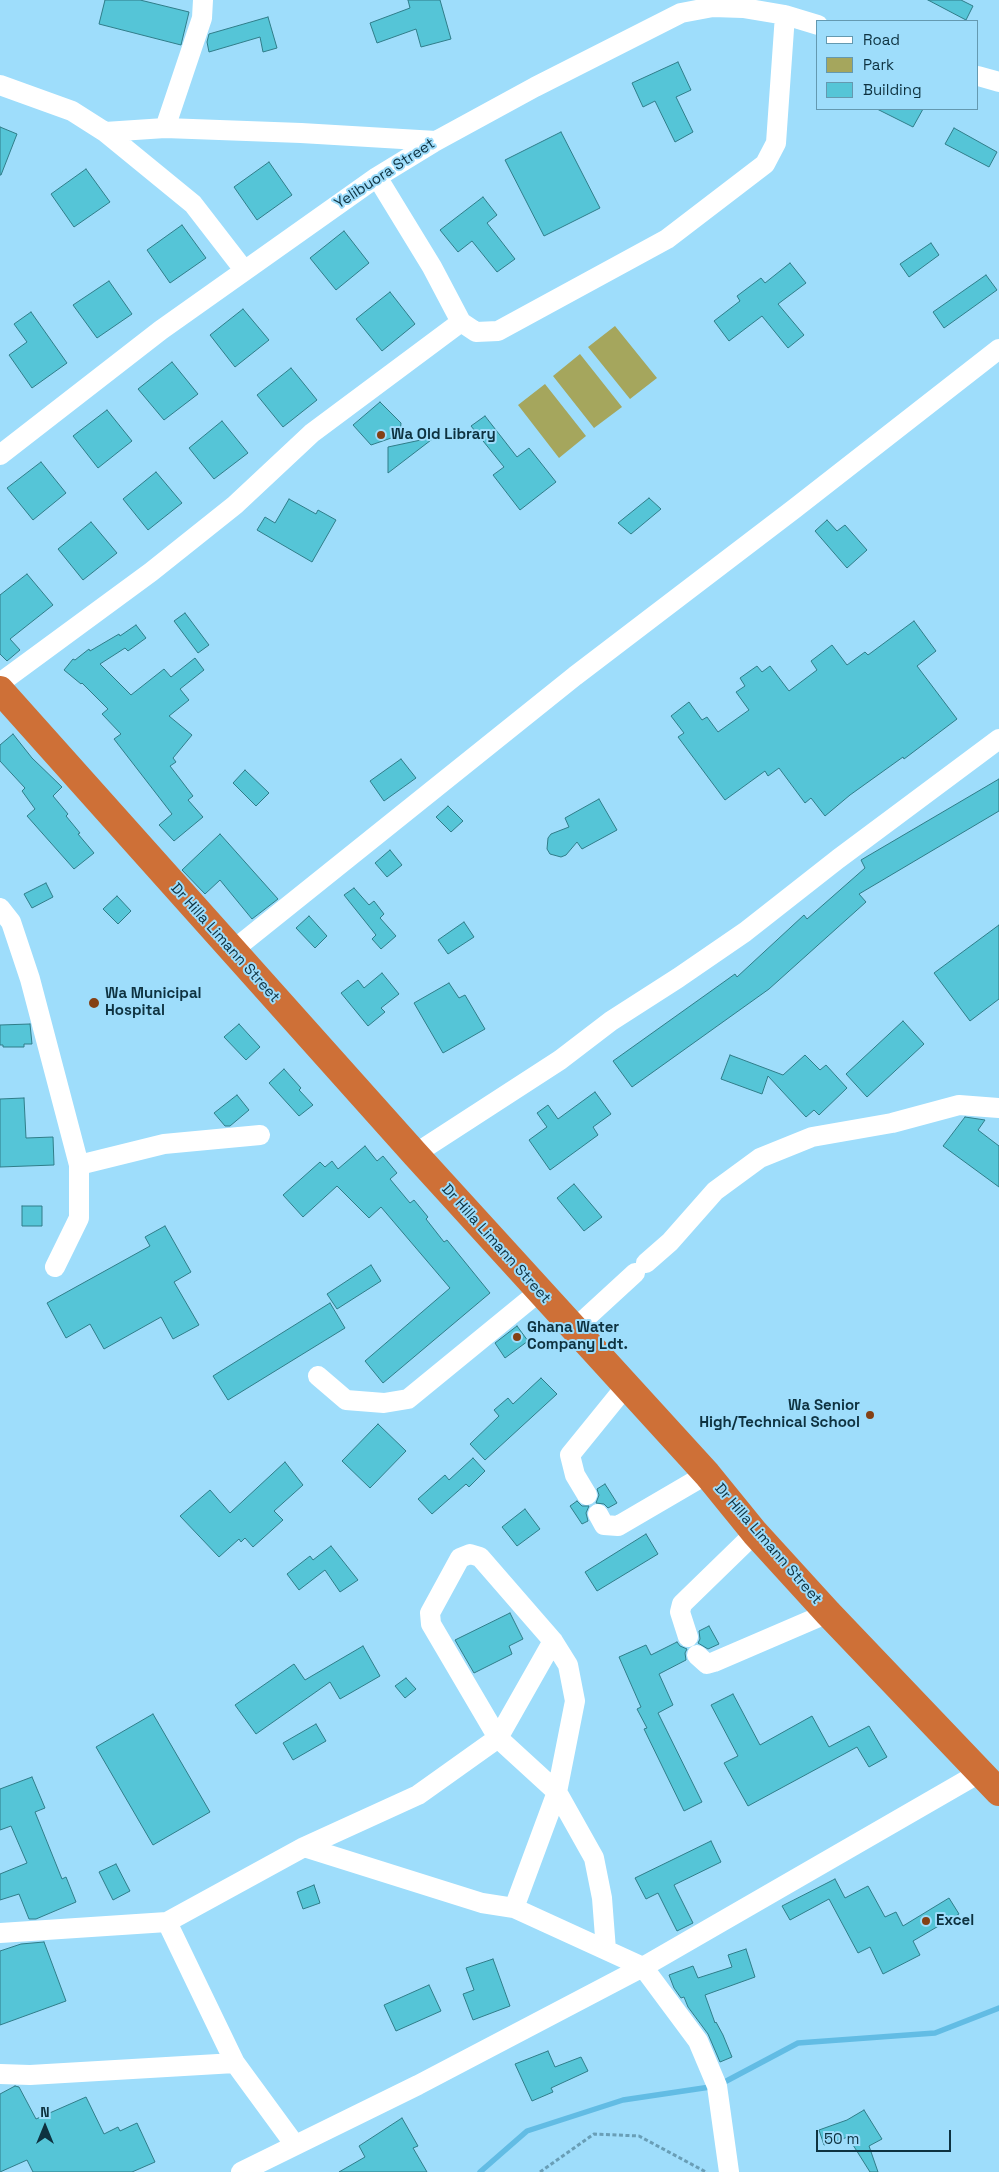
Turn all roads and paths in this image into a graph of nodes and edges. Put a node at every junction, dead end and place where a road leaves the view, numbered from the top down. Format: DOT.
graph roads {
  1 [pos="203,0"];
  2 [pos="745,4"];
  3 [pos="678,7"];
  4 [pos="785,15"];
  5 [pos="816,24"];
  6 [pos="979,76"];
  7 [pos="999,82"];
  8 [pos="0,85"];
  9 [pos="165,128"];
  10 [pos="105,132"];
  11 [pos="436,141"];
  12 [pos="376,178"];
  13 [pos="244,270"];
  14 [pos="461,322"];
  15 [pos="999,349"];
  16 [pos="0,455"];
  17 [pos="0,683"];
  18 [pos="0,690"];
  19 [pos="999,739"];
  20 [pos="0,908"];
  21 [pos="232,951"];
  22 [pos="999,1108"];
  23 [pos="260,1135"];
  24 [pos="415,1154"];
  25 [pos="78,1165"];
  26 [pos="55,1267"];
  27 [pos="540,1291"];
  28 [pos="574,1329"];
  29 [pos="318,1376"];
  30 [pos="626,1386"];
  31 [pos="707,1474"];
  32 [pos="586,1495"];
  33 [pos="598,1514"];
  34 [pos="755,1533"];
  35 [pos="828,1613"];
  36 [pos="688,1636"];
  37 [pos="553,1641"];
  38 [pos="697,1655"];
  39 [pos="498,1738"];
  40 [pos="981,1772"];
  41 [pos="557,1792"];
  42 [pos="999,1792"];
  43 [pos="304,1847"];
  44 [pos="514,1908"];
  45 [pos="167,1922"];
  46 [pos="0,1934"];
  47 [pos="606,1950"];
  48 [pos="643,1967"];
  49 [pos="235,2063"];
  50 [pos="0,2074"];
  51 [pos="295,2145"];
  52 [pos="241,2172"];
  53 [pos="540,2172"];
  54 [pos="706,2172"];
  55 [pos="729,2172"];
  1 -- 9 [label="street"];
  2 -- 3 [label="street, Yelibuora Street"];
  2 -- 4 [label="street, Yelibuora Street"];
  3 -- 11 [label="street, Yelibuora Street"];
  4 -- 5 [label="street, Yelibuora Street"];
  4 -- 14 [label="street"];
  6 -- 7 [label="street"];
  8 -- 10 [label="street"];
  9 -- 10 [label="street"];
  9 -- 11 [label="street"];
  10 -- 13 [label="street"];
  11 -- 12 [label="street, Yelibuora Street"];
  12 -- 13 [label="street, Yelibuora Street"];
  12 -- 14 [label="street"];
  13 -- 16 [label="street, Yelibuora Street"];
  14 -- 17 [label="street"];
  15 -- 21 [label="street"];
  18 -- 21 [label="highway, Dr Hilla Limann Street"];
  19 -- 24 [label="street"];
  20 -- 25 [label="street"];
  21 -- 24 [label="highway, Dr Hilla Limann Street"];
  22 -- 28 [label="street"];
  23 -- 25 [label="street"];
  24 -- 27 [label="highway, Dr Hilla Limann Street"];
  25 -- 26 [label="street"];
  27 -- 28 [label="highway, Dr Hilla Limann Street"];
  27 -- 29 [label="street"];
  28 -- 30 [label="highway, Dr Hilla Limann Street"];
  30 -- 31 [label="highway, Dr Hilla Limann Street"];
  30 -- 32 [label="street"];
  31 -- 33 [label="street"];
  31 -- 34 [label="highway, Dr Hilla Limann Street"];
  34 -- 35 [label="highway, Dr Hilla Limann Street"];
  34 -- 36 [label="street"];
  35 -- 38 [label="street"];
  35 -- 40 [label="highway, Dr Hilla Limann Street"];
  37 -- 39 [label="street"];
  37 -- 39 [label="street"];
  37 -- 41 [label="street"];
  39 -- 41 [label="street"];
  39 -- 43 [label="street"];
  40 -- 42 [label="highway, Dr Hilla Limann Street"];
  40 -- 48 [label="street"];
  41 -- 44 [label="street"];
  41 -- 47 [label="street"];
  43 -- 44 [label="street"];
  43 -- 45 [label="street"];
  44 -- 47 [label="street"];
  45 -- 46 [label="street"];
  45 -- 49 [label="street"];
  47 -- 48 [label="street"];
  48 -- 51 [label="street"];
  48 -- 55 [label="street"];
  49 -- 50 [label="street"];
  49 -- 51 [label="street"];
  51 -- 52 [label="street"];
  53 -- 54 [label="path"];
}
